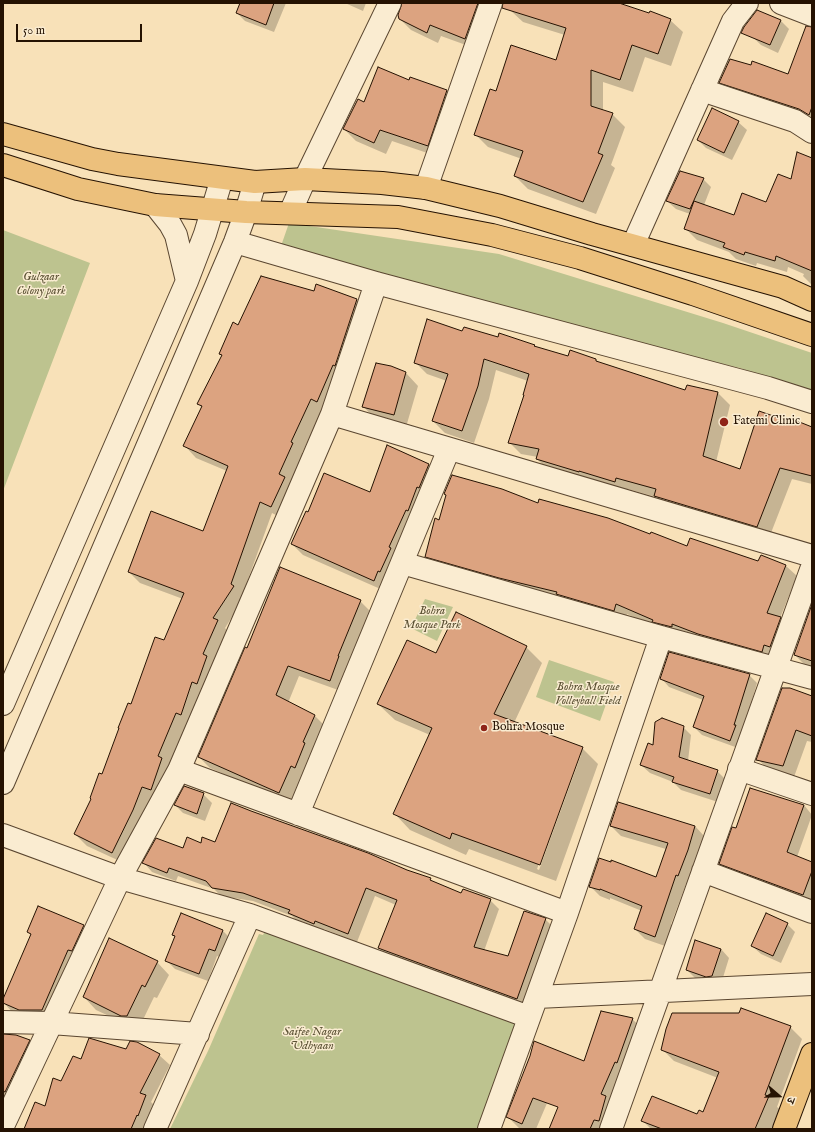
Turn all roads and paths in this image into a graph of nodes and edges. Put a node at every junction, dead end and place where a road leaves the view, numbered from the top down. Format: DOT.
graph roads {
  1 [pos="390,3"];
  2 [pos="491,3"];
  3 [pos="747,3"];
  4 [pos="786,4"];
  5 [pos="812,15"];
  6 [pos="702,90"];
  7 [pos="812,132"];
  8 [pos="3,134"];
  9 [pos="3,165"];
  10 [pos="222,178"];
  11 [pos="305,179"];
  12 [pos="255,182"];
  13 [pos="426,188"];
  14 [pos="154,205"];
  15 [pos="213,210"];
  16 [pos="246,212"];
  17 [pos="290,213"];
  18 [pos="235,242"];
  19 [pos="633,245"];
  20 [pos="187,281"];
  21 [pos="376,283"];
  22 [pos="812,300"];
  23 [pos="812,335"];
  24 [pos="812,402"];
  25 [pos="332,414"];
  26 [pos="449,449"];
  27 [pos="812,556"];
  28 [pos="402,563"];
  29 [pos="812,567"];
  30 [pos="661,637"];
  31 [pos="776,668"];
  32 [pos="812,678"];
  33 [pos="3,704"];
  34 [pos="739,769"];
  35 [pos="179,770"];
  36 [pos="3,783"];
  37 [pos="812,794"];
  38 [pos="298,814"];
  39 [pos="3,835"];
  40 [pos="703,871"];
  41 [pos="120,878"];
  42 [pos="812,912"];
  43 [pos="567,913"];
  44 [pos="250,915"];
  45 [pos="812,984"];
  46 [pos="660,991"];
  47 [pos="533,1007"];
  48 [pos="3,1022"];
  49 [pos="51,1024"];
  50 [pos="198,1034"];
  51 [pos="812,1054"];
  52 [pos="3,1126"];
  53 [pos="155,1129"];
  54 [pos="489,1129"];
  55 [pos="611,1129"];
  56 [pos="784,1129"];
  1 -- 11 [label="street"];
  2 -- 13 [label="street"];
  3 -- 6 [label="street"];
  4 -- 5 [label="street"];
  6 -- 7 [label="street"];
  6 -- 19 [label="street"];
  8 -- 10 [label="main road"];
  9 -- 14 [label="main road"];
  10 -- 12 [label="main road"];
  10 -- 15 [label="street"];
  11 -- 12 [label="main road"];
  11 -- 13 [label="main road"];
  11 -- 17 [label="street"];
  12 -- 16 [label="street"];
  13 -- 19 [label="main road"];
  14 -- 15 [label="main road"];
  14 -- 20 [label="street"];
  15 -- 16 [label="main road"];
  15 -- 20 [label="street"];
  16 -- 17 [label="main road"];
  16 -- 18 [label="street"];
  17 -- 23 [label="main road"];
  18 -- 21 [label="street"];
  18 -- 36 [label="street"];
  19 -- 22 [label="main road"];
  20 -- 33 [label="street"];
  21 -- 24 [label="street"];
  21 -- 25 [label="street"];
  25 -- 26 [label="street"];
  25 -- 35 [label="street"];
  26 -- 27 [label="street"];
  26 -- 28 [label="street"];
  28 -- 30 [label="street"];
  28 -- 38 [label="street"];
  29 -- 31 [label="street"];
  30 -- 31 [label="street"];
  30 -- 43 [label="street"];
  31 -- 32 [label="street"];
  31 -- 34 [label="street"];
  34 -- 37 [label="street"];
  34 -- 40 [label="street"];
  35 -- 38 [label="street"];
  35 -- 41 [label="street"];
  38 -- 43 [label="street"];
  39 -- 41 [label="street"];
  40 -- 42 [label="street"];
  40 -- 46 [label="street"];
  41 -- 44 [label="street"];
  41 -- 49 [label="street"];
  43 -- 47 [label="street"];
  44 -- 47 [label="street"];
  44 -- 50 [label="street"];
  45 -- 46 [label="street"];
  46 -- 47 [label="street"];
  46 -- 55 [label="street"];
  47 -- 54 [label="street"];
  48 -- 49 [label="street"];
  49 -- 50 [label="street"];
  49 -- 52 [label="street"];
  50 -- 53 [label="street"];
  51 -- 56 [label="main road"];
}
